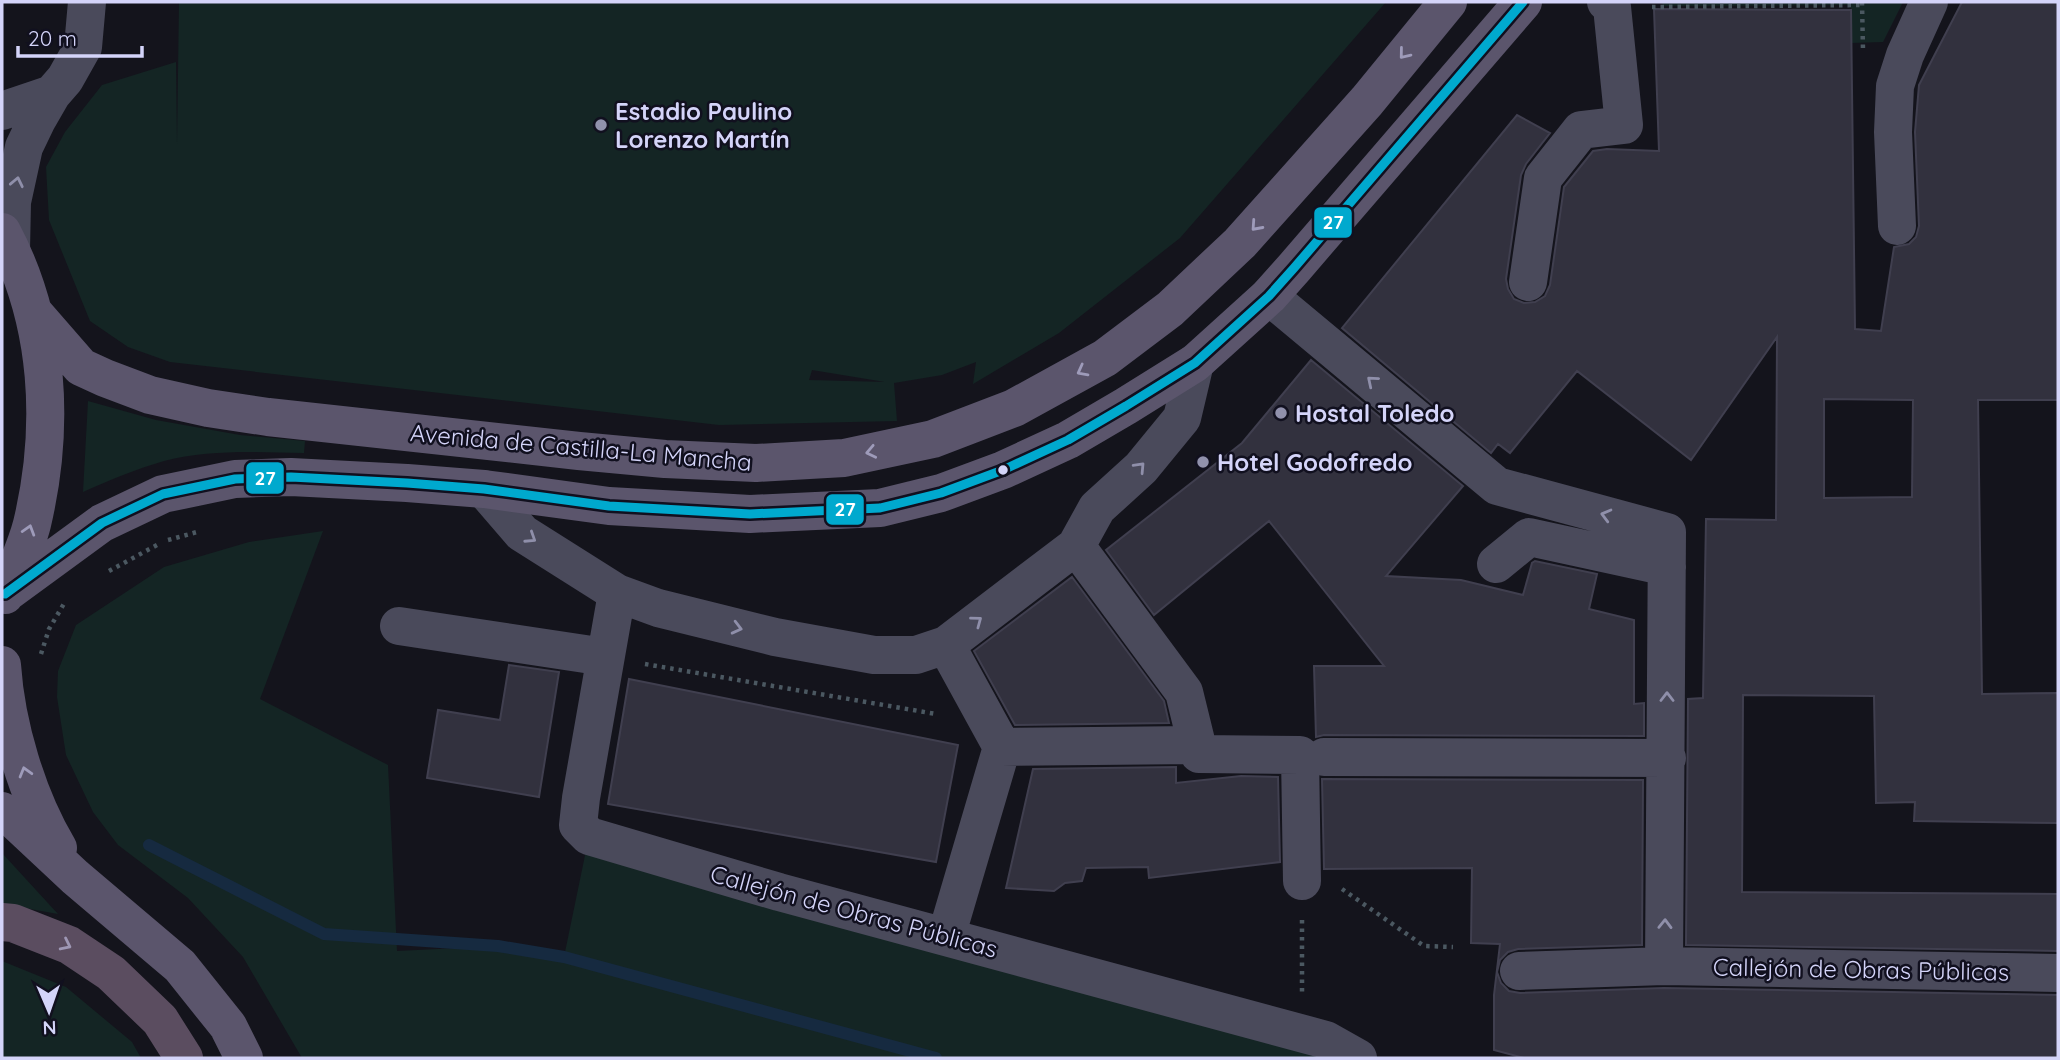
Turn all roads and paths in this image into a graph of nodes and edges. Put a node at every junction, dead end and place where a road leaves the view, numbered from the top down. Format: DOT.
graph roads {
  1 [pos="87,2"];
  2 [pos="1448,2"];
  3 [pos="1523,2"];
  4 [pos="1929,2"];
  5 [pos="1609,4"];
  6 [pos="1755,4"];
  7 [pos="1861,5"];
  8 [pos="52,94"];
  9 [pos="2,111"];
  10 [pos="1897,226"];
  11 [pos="7,241"];
  12 [pos="1528,282"];
  13 [pos="1269,296"];
  14 [pos="34,313"];
  15 [pos="1195,363"];
  16 [pos="484,489"];
  17 [pos="202,530"];
  18 [pos="1076,546"];
  19 [pos="1496,564"];
  20 [pos="1667,567"];
  21 [pos="97,578"];
  22 [pos="617,593"];
  23 [pos="76,594"];
  24 [pos="4,598"];
  25 [pos="399,626"];
  26 [pos="946,645"];
  27 [pos="605,657"];
  28 [pos="40,661"];
  29 [pos="2,665"];
  30 [pos="996,735"];
  31 [pos="1196,745"];
  32 [pos="1324,757"];
  33 [pos="1667,758"];
  34 [pos="2,811"];
  35 [pos="75,877"];
  36 [pos="1302,881"];
  37 [pos="1340,888"];
  38 [pos="2,922"];
  39 [pos="947,937"];
  40 [pos="1453,947"];
  41 [pos="1664,966"];
  42 [pos="1519,971"];
  43 [pos="2058,972"];
  44 [pos="1302,1034"];
  45 [pos="184,1058"];
  46 [pos="244,1058"];
  47 [pos="1359,1058"];
  1 -- 8 [label="street"];
  2 -- 14 [label="main road, Avenida de Castilla-La Mancha, one-way"];
  3 -- 13 [label="main road, Avenida de Castilla-La Mancha"];
  4 -- 10 [label="street"];
  5 -- 6 [label="path"];
  5 -- 12 [label="street"];
  6 -- 7 [label="path"];
  8 -- 9 [label="street"];
  11 -- 8 [label="street, one-way"];
  11 -- 14 [label="main road"];
  13 -- 15 [label="main road, Avenida de Castilla-La Mancha"];
  20 -- 13 [label="street, one-way"];
  24 -- 14 [label="main road, one-way"];
  15 -- 16 [label="main road, Avenida de Castilla-La Mancha"];
  18 -- 15 [label="street, one-way"];
  16 -- 22 [label="street, one-way"];
  16 -- 24 [label="main road, Avenida de Castilla-La Mancha"];
  17 -- 21 [label="path"];
  26 -- 18 [label="street, one-way"];
  18 -- 31 [label="street"];
  19 -- 20 [label="street"];
  33 -- 20 [label="street, one-way"];
  22 -- 26 [label="street, one-way"];
  22 -- 27 [label="street, Callejón de Obras Públicas"];
  23 -- 28 [label="path"];
  25 -- 27 [label="street"];
  26 -- 30 [label="street"];
  27 -- 30 [label="path"];
  27 -- 39 [label="street, Callejón de Obras Públicas"];
  35 -- 29 [label="main road, one-way"];
  30 -- 31 [label="street"];
  30 -- 39 [label="street"];
  31 -- 36 [label="street"];
  32 -- 33 [label="street"];
  41 -- 33 [label="street, one-way"];
  34 -- 35 [label="main road"];
  35 -- 46 [label="main road"];
  36 -- 44 [label="path"];
  37 -- 40 [label="path"];
  38 -- 45 [label="highway, one-way"];
  39 -- 44 [label="street, Callejón de Obras Públicas"];
  41 -- 42 [label="street, Callejón de Obras Públicas"];
  41 -- 43 [label="street, Callejón de Obras Públicas"];
  44 -- 47 [label="street, Callejón de Obras Públicas"];
}
